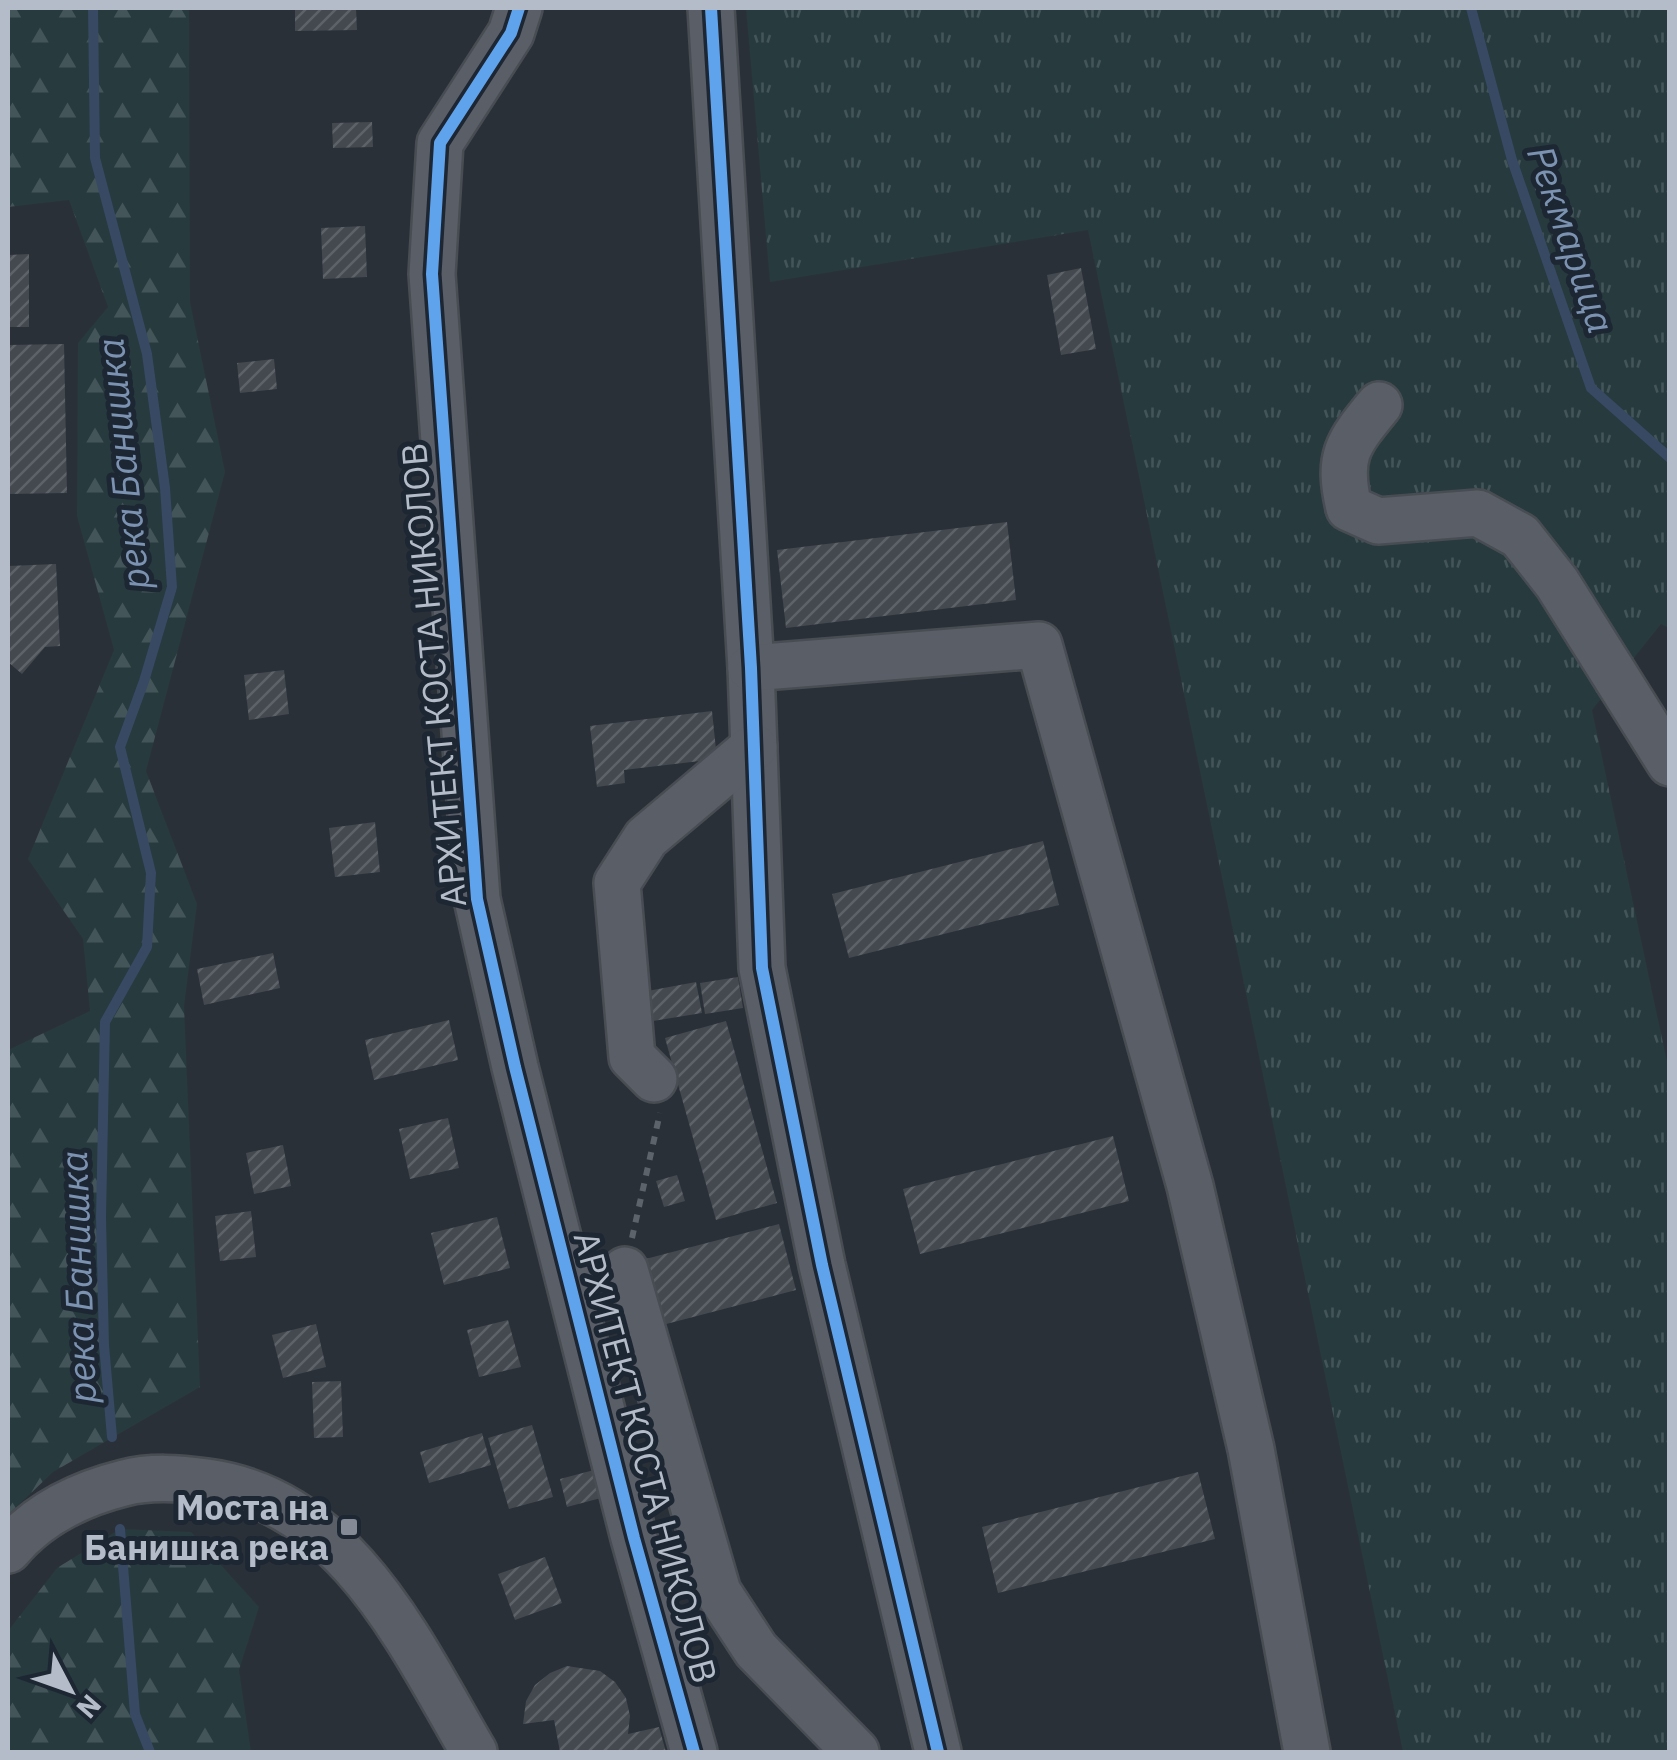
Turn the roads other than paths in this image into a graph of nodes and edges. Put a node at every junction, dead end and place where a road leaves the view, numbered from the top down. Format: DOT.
graph roads {
  1 [pos="519,8"];
  2 [pos="712,8"];
  3 [pos="1380,405"];
  4 [pos="751,668"];
  5 [pos="754,747"];
  6 [pos="1670,763"];
  7 [pos="654,1078"];
  8 [pos="625,1270"];
  9 [pos="8,1550"];
  10 [pos="474,1752"];
  11 [pos="694,1752"];
  12 [pos="856,1752"];
  13 [pos="938,1752"];
  14 [pos="1307,1752"];
  1 -- 11 [label="street, АРХИТЕКТ КОСТА НИКОЛОВ"];
  2 -- 4 [label="street"];
  3 -- 6 [label="street"];
  4 -- 5 [label="street"];
  4 -- 14 [label="street"];
  5 -- 7 [label="street"];
  5 -- 13 [label="street"];
  8 -- 12 [label="street"];
  9 -- 10 [label="street"];
}
